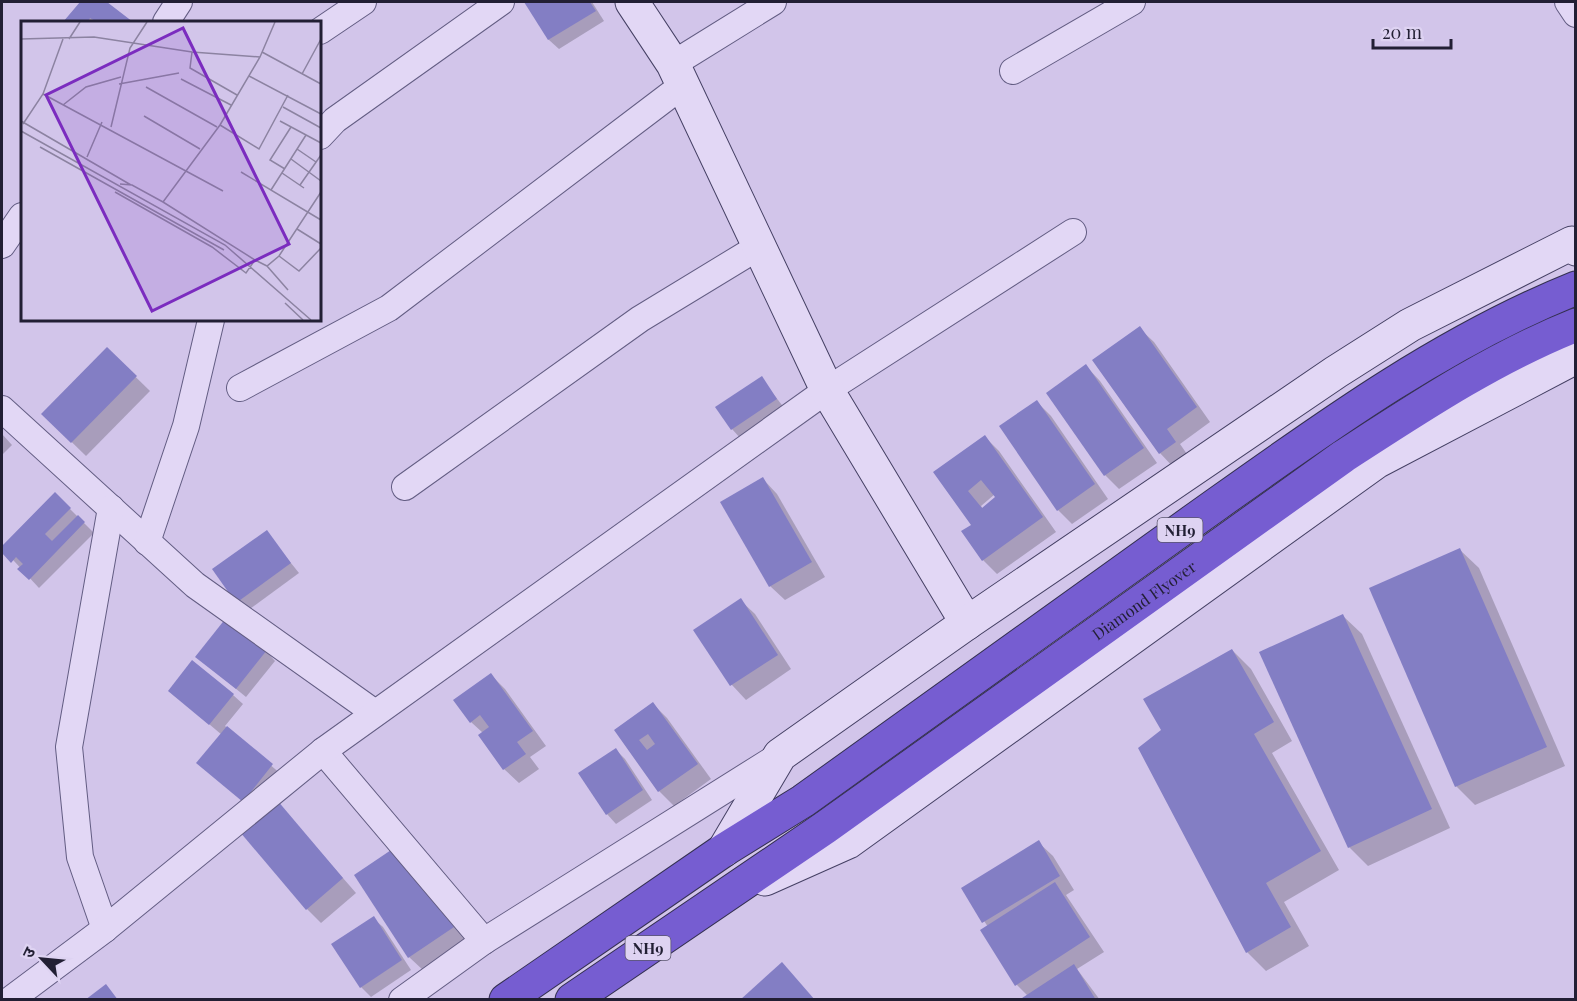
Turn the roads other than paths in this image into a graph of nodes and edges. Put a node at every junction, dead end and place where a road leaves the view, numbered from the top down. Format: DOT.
graph roads {
  1 [pos="363,2"];
  2 [pos="501,2"];
  3 [pos="632,2"];
  4 [pos="773,2"];
  5 [pos="1132,2"];
  6 [pos="1568,2"];
  7 [pos="1575,14"];
  8 [pos="321,31"];
  9 [pos="1013,71"];
  10 [pos="678,75"];
  11 [pos="321,135"];
  12 [pos="21,217"];
  13 [pos="1073,232"];
  14 [pos="2,244"];
  15 [pos="1574,245"];
  16 [pos="760,246"];
  17 [pos="1575,288"];
  18 [pos="211,321"];
  19 [pos="1575,325"];
  20 [pos="1575,357"];
  21 [pos="240,388"];
  22 [pos="827,390"];
  23 [pos="2,409"];
  24 [pos="405,487"];
  25 [pos="111,508"];
  26 [pos="147,542"];
  27 [pos="967,623"];
  28 [pos="375,713"];
  29 [pos="323,750"];
  30 [pos="780,755"];
  31 [pos="724,850"];
  32 [pos="724,897"];
  33 [pos="105,929"];
  34 [pos="484,941"];
  35 [pos="10,999"];
  36 [pos="402,999"];
  37 [pos="506,999"];
  38 [pos="572,999"];
  1 -- 8 [label="street"];
  2 -- 11 [label="street"];
  3 -- 10 [label="street"];
  4 -- 10 [label="street"];
  5 -- 9 [label="street"];
  6 -- 7 [label="street"];
  10 -- 16 [label="street"];
  10 -- 21 [label="street"];
  12 -- 14 [label="street"];
  13 -- 22 [label="street"];
  15 -- 27 [label="street"];
  16 -- 22 [label="street"];
  16 -- 24 [label="street"];
  17 -- 31 [label="highway, NH9"];
  18 -- 26 [label="street"];
  19 -- 32 [label="highway, Diamond Flyover / NH9"];
  20 -- 32 [label="street"];
  22 -- 27 [label="street"];
  22 -- 28 [label="street"];
  23 -- 25 [label="street"];
  25 -- 26 [label="street"];
  25 -- 33 [label="street"];
  26 -- 28 [label="street"];
  27 -- 30 [label="street"];
  28 -- 29 [label="street"];
  29 -- 33 [label="street"];
  29 -- 34 [label="street"];
  30 -- 31 [label="street"];
  30 -- 34 [label="street"];
  31 -- 37 [label="highway"];
  32 -- 38 [label="highway, NH9"];
  33 -- 35 [label="street"];
  34 -- 36 [label="street"];
}
